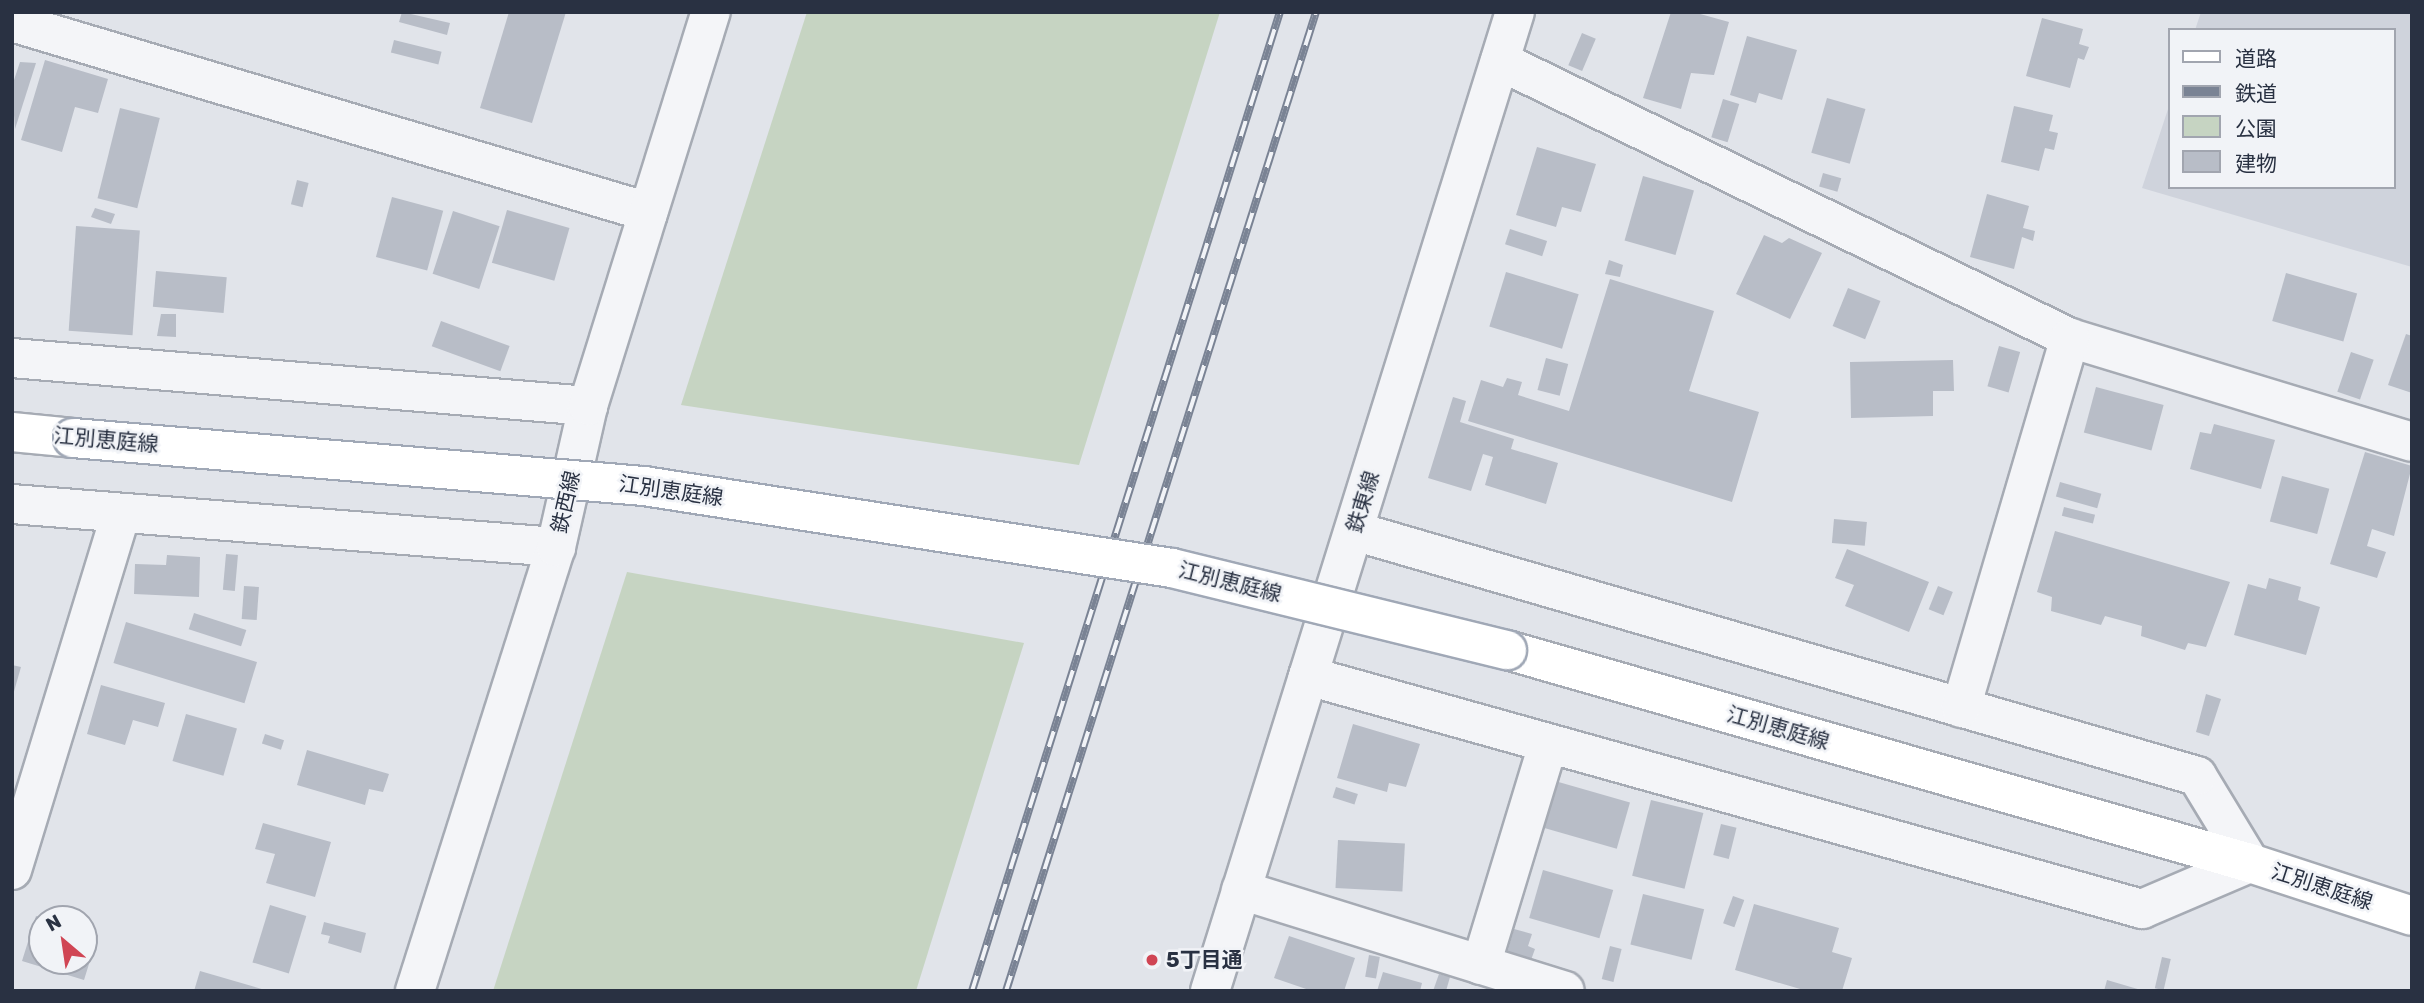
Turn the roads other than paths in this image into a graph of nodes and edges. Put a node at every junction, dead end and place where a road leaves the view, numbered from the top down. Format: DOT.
graph roads {
  1 [pos="711,12"];
  2 [pos="1515,12"];
  3 [pos="12,22"];
  4 [pos="1500,61"];
  5 [pos="648,212"];
  6 [pos="2070,338"];
  7 [pos="12,358"];
  8 [pos="587,406"];
  9 [pos="12,432"];
  10 [pos="2412,443"];
  11 [pos="12,505"];
  12 [pos="121,513"];
  13 [pos="1354,531"];
  14 [pos="556,547"];
  15 [pos="1308,676"];
  16 [pos="1961,708"];
  17 [pos="1548,744"];
  18 [pos="2249,863"];
  19 [pos="12,870"];
  20 [pos="1241,890"];
  21 [pos="2412,916"];
  22 [pos="1481,965"];
  23 [pos="415,991"];
  24 [pos="1210,991"];
  25 [pos="1565,991"];
  1 -- 5 [label="street, 鉄西線"];
  2 -- 4 [label="street, 鉄東線"];
  3 -- 5 [label="street"];
  4 -- 6 [label="street"];
  4 -- 13 [label="street, 鉄東線"];
  5 -- 8 [label="street, 鉄西線"];
  6 -- 10 [label="street"];
  6 -- 16 [label="street"];
  7 -- 8 [label="street"];
  8 -- 14 [label="street, 鉄西線"];
  9 -- 18 [label="main road, 江別恵庭線, bridge"];
  11 -- 12 [label="street"];
  12 -- 14 [label="street"];
  12 -- 19 [label="street"];
  13 -- 15 [label="street, 鉄東線"];
  13 -- 16 [label="street"];
  14 -- 23 [label="street, 鉄西線"];
  15 -- 17 [label="street"];
  15 -- 20 [label="street, 鉄東線"];
  16 -- 18 [label="street"];
  17 -- 18 [label="street"];
  17 -- 22 [label="street"];
  18 -- 21 [label="main road, 江別恵庭線"];
  20 -- 22 [label="street"];
  20 -- 24 [label="street, 鉄東線"];
  22 -- 25 [label="street"];
}
